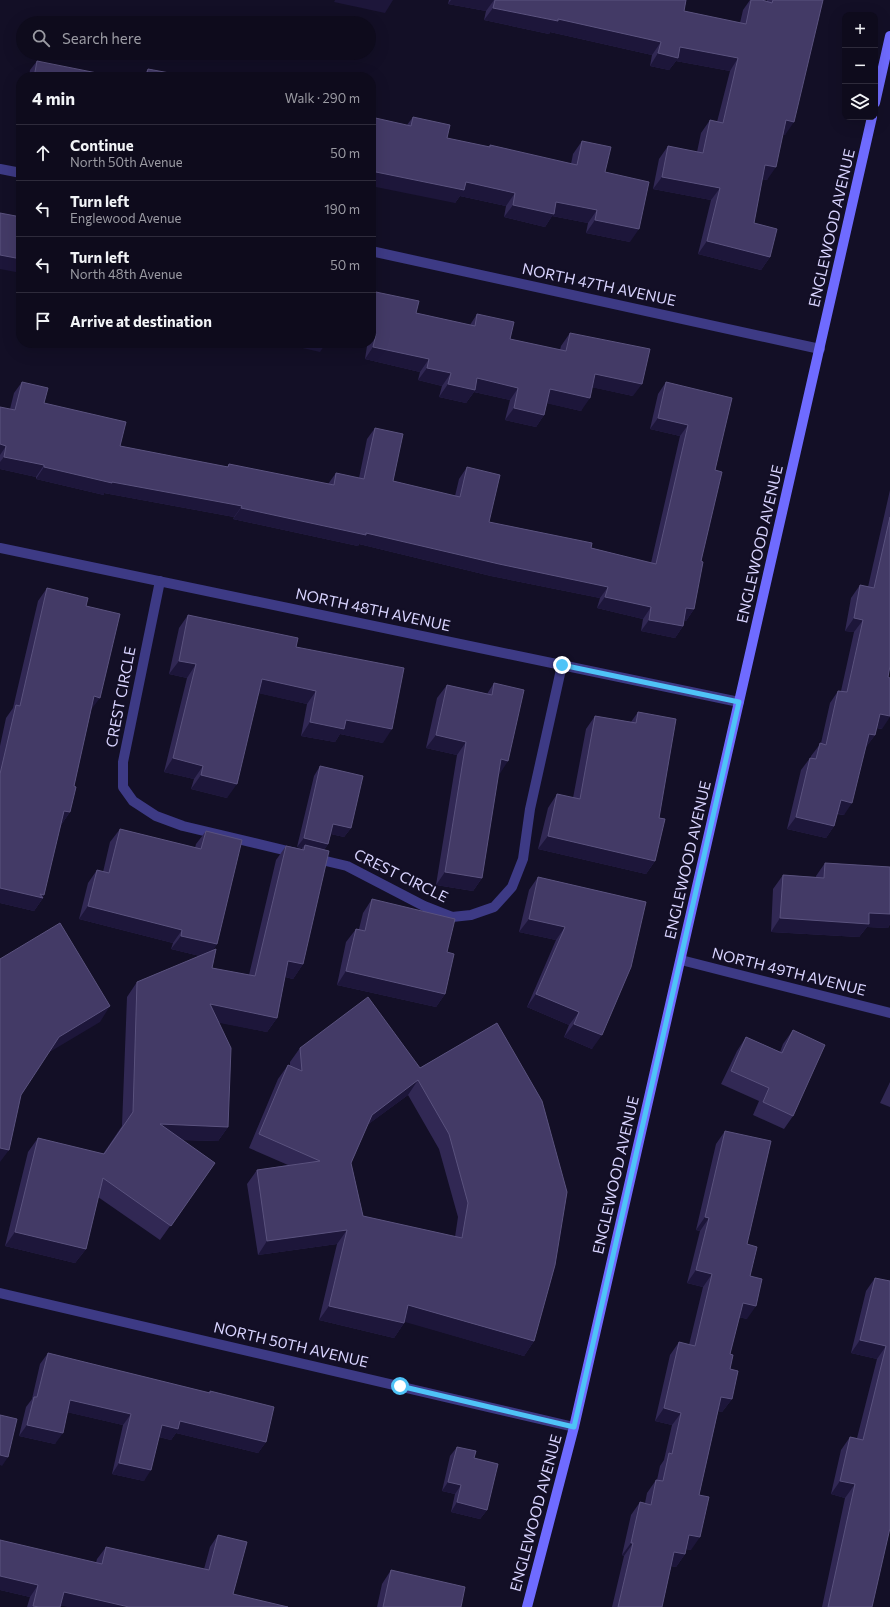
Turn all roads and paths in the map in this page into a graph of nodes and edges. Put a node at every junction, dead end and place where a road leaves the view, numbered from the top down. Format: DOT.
graph roads {
  1 [pos="890,36"];
  2 [pos="878,90"];
  3 [pos="871,120"];
  4 [pos="0,169"];
  5 [pos="16,172"];
  6 [pos="376,251"];
  7 [pos="820,349"];
  8 [pos="0,548"];
  9 [pos="160,581"];
  10 [pos="562,665"];
  11 [pos="739,702"];
  12 [pos="681,960"];
  13 [pos="890,1013"];
  14 [pos="0,1293"];
  15 [pos="574,1427"];
  16 [pos="527,1607"];
  1 -- 2 [label="street"];
  3 -- 7 [label="street, ENGLEWOOD AVENUE"];
  4 -- 5 [label="street"];
  6 -- 7 [label="street, NORTH 47TH AVENUE"];
  7 -- 11 [label="street, ENGLEWOOD AVENUE"];
  8 -- 9 [label="street, NORTH 48TH AVENUE"];
  9 -- 10 [label="street, NORTH 48TH AVENUE"];
  9 -- 10 [label="street, CREST CIRCLE"];
  10 -- 11 [label="street, NORTH 48TH AVENUE"];
  11 -- 12 [label="street, ENGLEWOOD AVENUE"];
  12 -- 13 [label="street, NORTH 49TH AVENUE"];
  12 -- 15 [label="street, ENGLEWOOD AVENUE"];
  14 -- 15 [label="street, NORTH 50TH AVENUE"];
  15 -- 16 [label="street, ENGLEWOOD AVENUE"];
}
